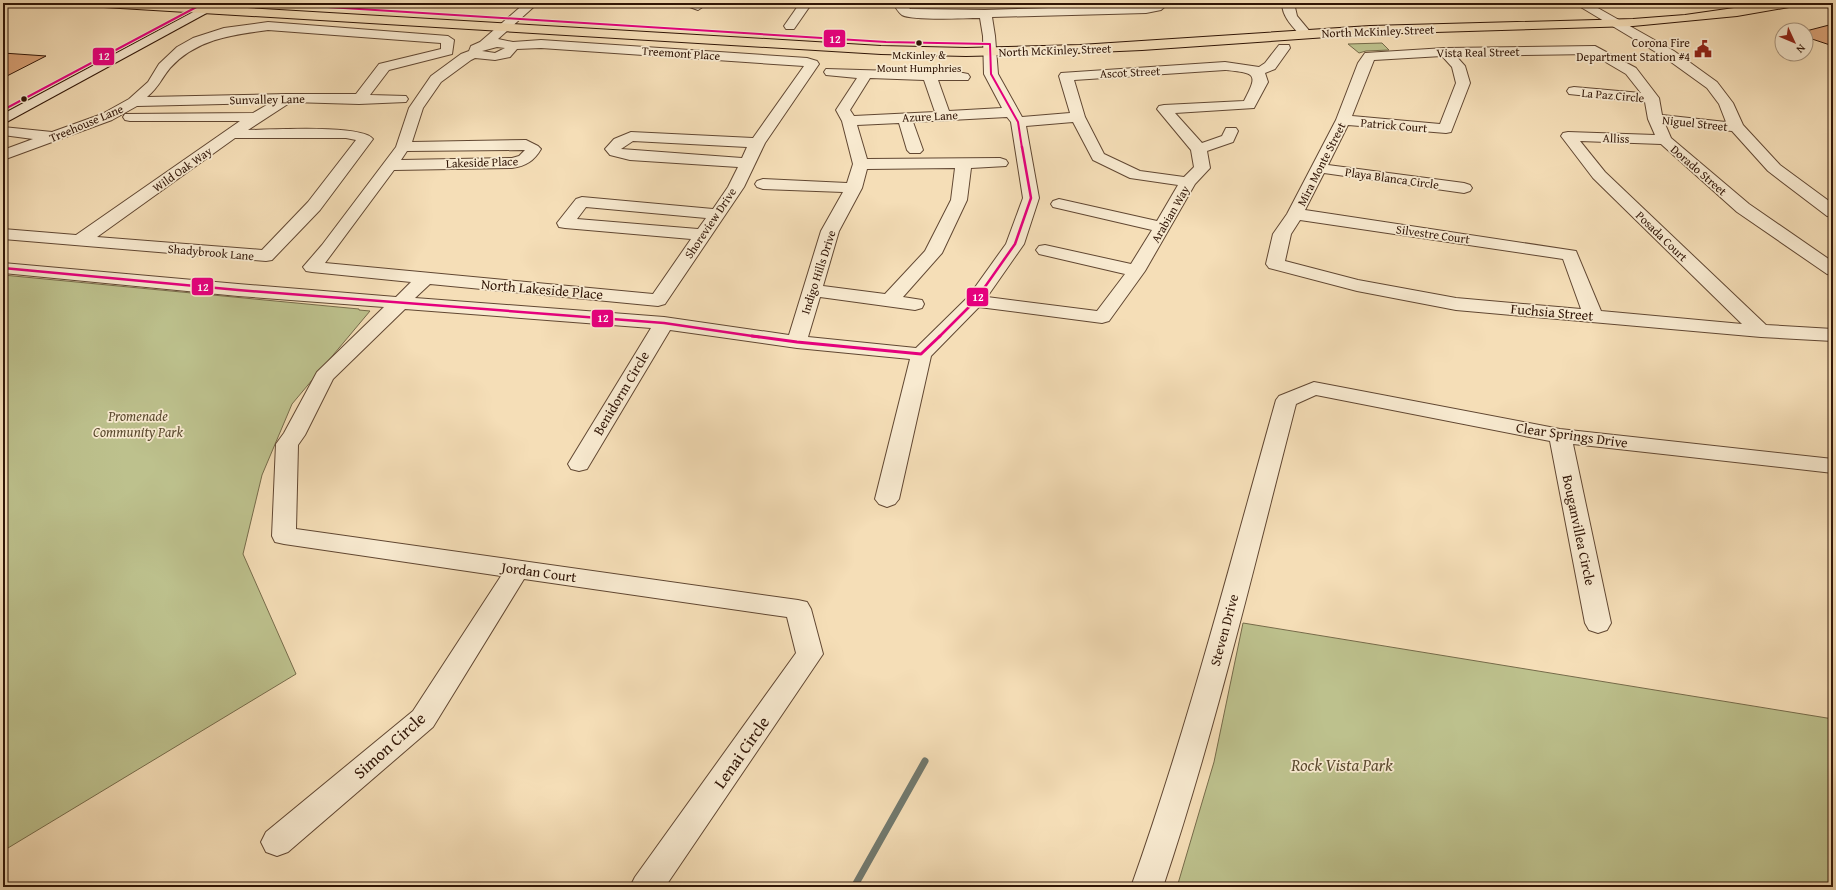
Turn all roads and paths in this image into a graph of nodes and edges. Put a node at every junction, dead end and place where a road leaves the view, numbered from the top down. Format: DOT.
graph roads {
  1 [pos="104,3"];
  2 [pos="264,3"];
  3 [pos="532,3"];
  4 [pos="806,3"];
  5 [pos="1288,3"];
  6 [pos="1580,3"];
  7 [pos="1738,3"];
  8 [pos="1789,3"];
  9 [pos="207,5"];
  10 [pos="1160,5"];
  11 [pos="904,7"];
  12 [pos="306,14"];
  13 [pos="985,14"];
  14 [pos="1611,20"];
  15 [pos="507,23"];
  16 [pos="790,26"];
  17 [pos="286,28"];
  18 [pos="1303,31"];
  19 [pos="990,48"];
  20 [pos="1284,48"];
  21 [pos="480,49"];
  22 [pos="1595,50"];
  23 [pos="1445,52"];
  24 [pos="1365,63"];
  25 [pos="831,72"];
  26 [pos="1255,72"];
  27 [pos="866,74"];
  28 [pos="930,76"];
  29 [pos="963,77"];
  30 [pos="150,88"];
  31 [pos="166,88"];
  32 [pos="1574,92"];
  33 [pos="791,96"];
  34 [pos="287,98"];
  35 [pos="1652,98"];
  36 [pos="401,99"];
  37 [pos="359,100"];
  38 [pos="134,102"];
  39 [pos="3,110"];
  40 [pos="943,115"];
  41 [pos="107,117"];
  42 [pos="256,117"];
  43 [pos="904,117"];
  44 [pos="1014,117"];
  45 [pos="1078,117"];
  46 [pos="1655,119"];
  47 [pos="3,120"];
  48 [pos="1343,120"];
  49 [pos="849,121"];
  50 [pos="1736,127"];
  51 [pos="3,131"];
  52 [pos="1231,131"];
  53 [pos="232,134"];
  54 [pos="1568,136"];
  55 [pos="54,137"];
  56 [pos="1665,140"];
  57 [pos="757,144"];
  58 [pos="403,147"];
  59 [pos="1199,149"];
  60 [pos="915,150"];
  61 [pos="3,155"];
  62 [pos="748,163"];
  63 [pos="964,163"];
  64 [pos="1000,163"];
  65 [pos="861,164"];
  66 [pos="390,165"];
  67 [pos="1319,168"];
  68 [pos="1188,182"];
  69 [pos="763,184"];
  70 [pos="854,188"];
  71 [pos="1464,188"];
  72 [pos="1059,204"];
  73 [pos="1833,212"];
  74 [pos="717,214"];
  75 [pos="1295,214"];
  76 [pos="1163,227"];
  77 [pos="3,234"];
  78 [pos="703,235"];
  79 [pos="80,241"];
  80 [pos="1046,250"];
  81 [pos="1275,264"];
  82 [pos="3,268"];
  83 [pos="1833,270"];
  84 [pos="1136,271"];
  85 [pos="426,278"];
  86 [pos="812,290"];
  87 [pos="658,300"];
  88 [pos="890,301"];
  89 [pos="975,301"];
  90 [pos="400,302"];
  91 [pos="915,304"];
  92 [pos="1593,315"];
  93 [pos="664,323"];
  94 [pos="1761,332"];
  95 [pos="1833,335"];
  96 [pos="796,342"];
  97 [pos="921,354"];
  98 [pos="1314,388"];
  99 [pos="1560,436"];
  100 [pos="579,464"];
  101 [pos="1833,466"];
  102 [pos="887,499"];
  103 [pos="518,569"];
  104 [pos="798,611"];
  105 [pos="1598,623"];
  106 [pos="277,842"];
  107 [pos="646,887"];
  108 [pos="1147,887"];
  1 -- 9 [label="main road, North McKinley Street"];
  2 -- 15 [label="main road, North McKinley Street"];
  3 -- 15 [label="street"];
  4 -- 16 [label="street"];
  5 -- 18 [label="street"];
  6 -- 14 [label="street"];
  7 -- 14 [label="main road, North McKinley Street"];
  8 -- 14 [label="main road, North McKinley Street"];
  9 -- 12 [label="main road, North McKinley Street"];
  9 -- 39 [label="street"];
  9 -- 47 [label="street"];
  10 -- 13 [label="street"];
  11 -- 13 [label="street"];
  12 -- 15 [label="main road, North McKinley Street"];
  12 -- 17 [label="street"];
  13 -- 19 [label="street"];
  14 -- 18 [label="main road, North McKinley Street"];
  14 -- 50 [label="street"];
  15 -- 19 [label="main road, North McKinley Street"];
  15 -- 21 [label="street"];
  17 -- 30 [label="street, Treehouse Lane"];
  17 -- 37 [label="street, Treehouse Lane"];
  18 -- 19 [label="main road, North McKinley Street"];
  19 -- 44 [label="street"];
  20 -- 26 [label="street"];
  21 -- 33 [label="street, Treemont Place"];
  21 -- 58 [label="street"];
  22 -- 23 [label="street, Vista Real Street"];
  22 -- 35 [label="street, Dorado Street"];
  23 -- 24 [label="street, Vista Real Street"];
  23 -- 48 [label="street, Patrick Court"];
  24 -- 48 [label="street, Mira Monte Street"];
  25 -- 27 [label="street"];
  26 -- 45 [label="street, Ascot Street"];
  26 -- 59 [label="street"];
  27 -- 28 [label="street"];
  27 -- 49 [label="street"];
  28 -- 29 [label="street"];
  28 -- 40 [label="street"];
  30 -- 31 [label="street"];
  30 -- 38 [label="street, Treehouse Lane"];
  32 -- 35 [label="street, La Paz Circle"];
  33 -- 57 [label="street, Shoreview Drive"];
  34 -- 37 [label="street, Sunvalley Lane"];
  34 -- 38 [label="street, Sunvalley Lane"];
  34 -- 42 [label="street, Wild Oak Way"];
  35 -- 46 [label="street, Dorado Street"];
  36 -- 37 [label="street, Sunvalley Lane"];
  38 -- 41 [label="street, Treehouse Lane"];
  40 -- 43 [label="street, Azure Lane"];
  40 -- 44 [label="street, Azure Lane"];
  41 -- 42 [label="street"];
  41 -- 55 [label="street, Treehouse Lane"];
  42 -- 53 [label="street, Wild Oak Way"];
  43 -- 49 [label="street, Azure Lane"];
  43 -- 60 [label="street"];
  44 -- 45 [label="street, Azure Lane"];
  44 -- 89 [label="street"];
  45 -- 68 [label="street"];
  46 -- 50 [label="street, Niguel Street"];
  46 -- 56 [label="street, Dorado Street"];
  48 -- 67 [label="street, Mira Monte Street"];
  49 -- 65 [label="street"];
  50 -- 73 [label="street"];
  51 -- 55 [label="street"];
  52 -- 59 [label="street"];
  53 -- 79 [label="street, Wild Oak Way"];
  53 -- 79 [label="street, Shadybrook Lane"];
  54 -- 56 [label="street, Alliss"];
  54 -- 94 [label="street, Posada Court"];
  55 -- 61 [label="street, Treehouse Lane"];
  56 -- 83 [label="street, Dorado Street"];
  57 -- 62 [label="street, Shoreview Drive"];
  57 -- 62 [label="street"];
  58 -- 66 [label="street"];
  58 -- 66 [label="street, Lakeside Place"];
  59 -- 68 [label="street, Arabian Way"];
  62 -- 74 [label="street, Shoreview Drive"];
  63 -- 64 [label="street"];
  63 -- 65 [label="street"];
  63 -- 88 [label="street"];
  65 -- 70 [label="street, Indigo Hills Drive"];
  66 -- 85 [label="street, North Lakeside Place"];
  67 -- 71 [label="street, Playa Blanca Circle"];
  67 -- 75 [label="street, Mira Monte Street"];
  68 -- 76 [label="street, Arabian Way"];
  69 -- 70 [label="street"];
  70 -- 86 [label="street, Indigo Hills Drive"];
  72 -- 76 [label="street"];
  74 -- 78 [label="street, Shoreview Drive"];
  74 -- 78 [label="street"];
  75 -- 81 [label="street, Mira Monte Street"];
  75 -- 92 [label="street, Silvestre Court"];
  76 -- 84 [label="street, Arabian Way"];
  77 -- 79 [label="street, Shadybrook Lane"];
  78 -- 87 [label="street, Shoreview Drive"];
  80 -- 84 [label="street"];
  81 -- 92 [label="street, Fuchsia Street"];
  82 -- 90 [label="street"];
  84 -- 89 [label="street, Arabian Way"];
  85 -- 87 [label="street, North Lakeside Place"];
  85 -- 90 [label="street"];
  86 -- 88 [label="street"];
  86 -- 96 [label="street, Indigo Hills Drive"];
  88 -- 91 [label="street"];
  89 -- 97 [label="street"];
  90 -- 93 [label="street"];
  90 -- 103 [label="street, Jordan Court"];
  92 -- 94 [label="street, Fuchsia Street"];
  93 -- 96 [label="street"];
  93 -- 100 [label="street, Benidorm Circle"];
  94 -- 95 [label="street, Fuchsia Street"];
  96 -- 97 [label="street"];
  97 -- 102 [label="street"];
  98 -- 99 [label="street, Clear Springs Drive"];
  98 -- 108 [label="street, Steven Drive"];
  99 -- 101 [label="street, Clear Springs Drive"];
  99 -- 105 [label="street, Bouganvillea Circle"];
  103 -- 104 [label="street, Jordan Court"];
  103 -- 106 [label="street, Simon Circle"];
  104 -- 107 [label="street, Lenai Circle"];
}
